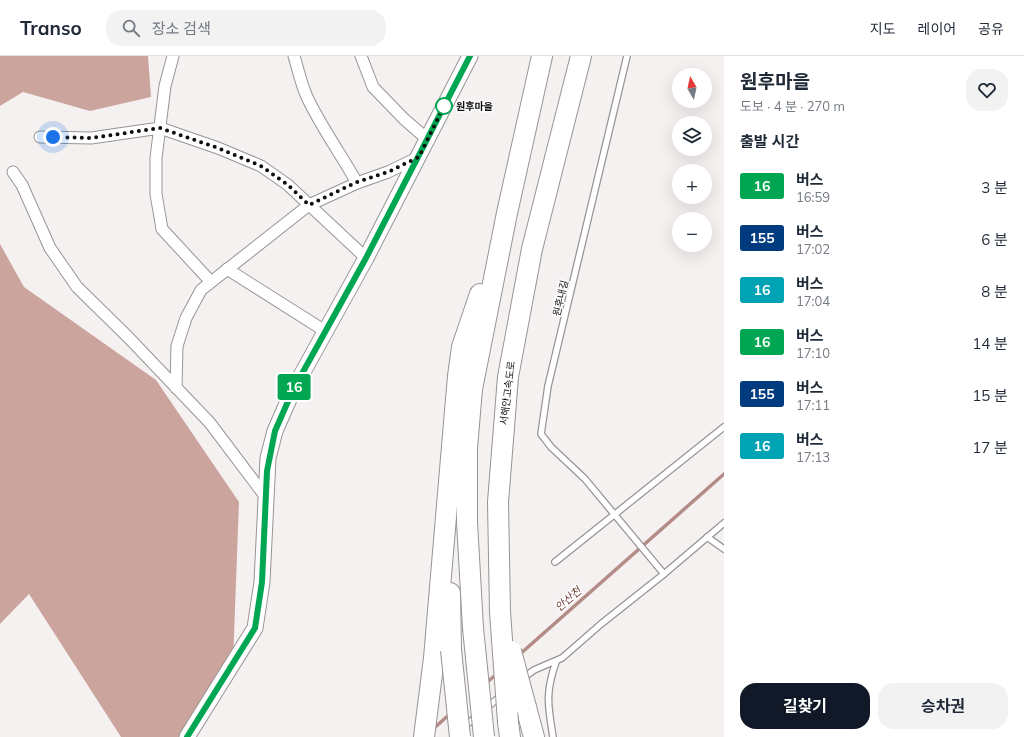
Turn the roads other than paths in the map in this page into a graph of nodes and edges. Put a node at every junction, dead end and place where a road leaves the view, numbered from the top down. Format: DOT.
graph roads {
  1 [pos="173,56"];
  2 [pos="294,56"];
  3 [pos="361,56"];
  4 [pos="470,56"];
  5 [pos="542,56"];
  6 [pos="581,56"];
  7 [pos="627,56"];
  8 [pos="160,128"];
  9 [pos="40,137"];
  10 [pos="427,139"];
  11 [pos="419,157"];
  12 [pos="13,172"];
  13 [pos="357,182"];
  14 [pos="309,205"];
  15 [pos="507,212"];
  16 [pos="366,258"];
  17 [pos="226,270"];
  18 [pos="211,282"];
  19 [pos="325,331"];
  20 [pos="176,388"];
  21 [pos="472,389"];
  22 [pos="724,427"];
  23 [pos="265,496"];
  24 [pos="616,517"];
  25 [pos="724,523"];
  26 [pos="707,537"];
  27 [pos="724,549"];
  28 [pos="555,562"];
  29 [pos="663,572"];
  30 [pos="500,612"];
  31 [pos="556,662"];
  32 [pos="516,684"];
  33 [pos="509,688"];
  34 [pos="509,730"];
  35 [pos="187,737"];
  36 [pos="424,737"];
  37 [pos="452,737"];
  38 [pos="460,737"];
  39 [pos="484,737"];
  40 [pos="534,737"];
  41 [pos="553,737"];
  1 -- 8 [label="street"];
  2 -- 13 [label="street"];
  3 -- 10 [label="street"];
  4 -- 10 [label="street"];
  5 -- 15 [label="highway"];
  6 -- 30 [label="highway, 서해안고속도로"];
  7 -- 24 [label="lane, 원후내길"];
  8 -- 9 [label="street"];
  8 -- 14 [label="street"];
  8 -- 18 [label="street"];
  10 -- 11 [label="street"];
  11 -- 13 [label="street"];
  11 -- 16 [label="street"];
  12 -- 20 [label="street"];
  13 -- 14 [label="street"];
  14 -- 16 [label="street"];
  14 -- 17 [label="street"];
  15 -- 21 [label="highway"];
  15 -- 36 [label="highway"];
  16 -- 19 [label="street"];
  17 -- 18 [label="street"];
  17 -- 19 [label="street"];
  18 -- 20 [label="street"];
  19 -- 23 [label="street"];
  20 -- 23 [label="street"];
  21 -- 38 [label="highway, bridge"];
  21 -- 39 [label="highway, bridge"];
  22 -- 24 [label="lane"];
  23 -- 35 [label="street"];
  24 -- 28 [label="lane"];
  24 -- 29 [label="lane"];
  25 -- 26 [label="lane"];
  26 -- 27 [label="lane"];
  26 -- 29 [label="lane"];
  29 -- 31 [label="lane"];
  30 -- 34 [label="highway, 서해안고속도로, bridge"];
  30 -- 40 [label="highway, bridge"];
  31 -- 32 [label="lane"];
  31 -- 41 [label="lane"];
  33 -- 37 [label="lane"];
}
